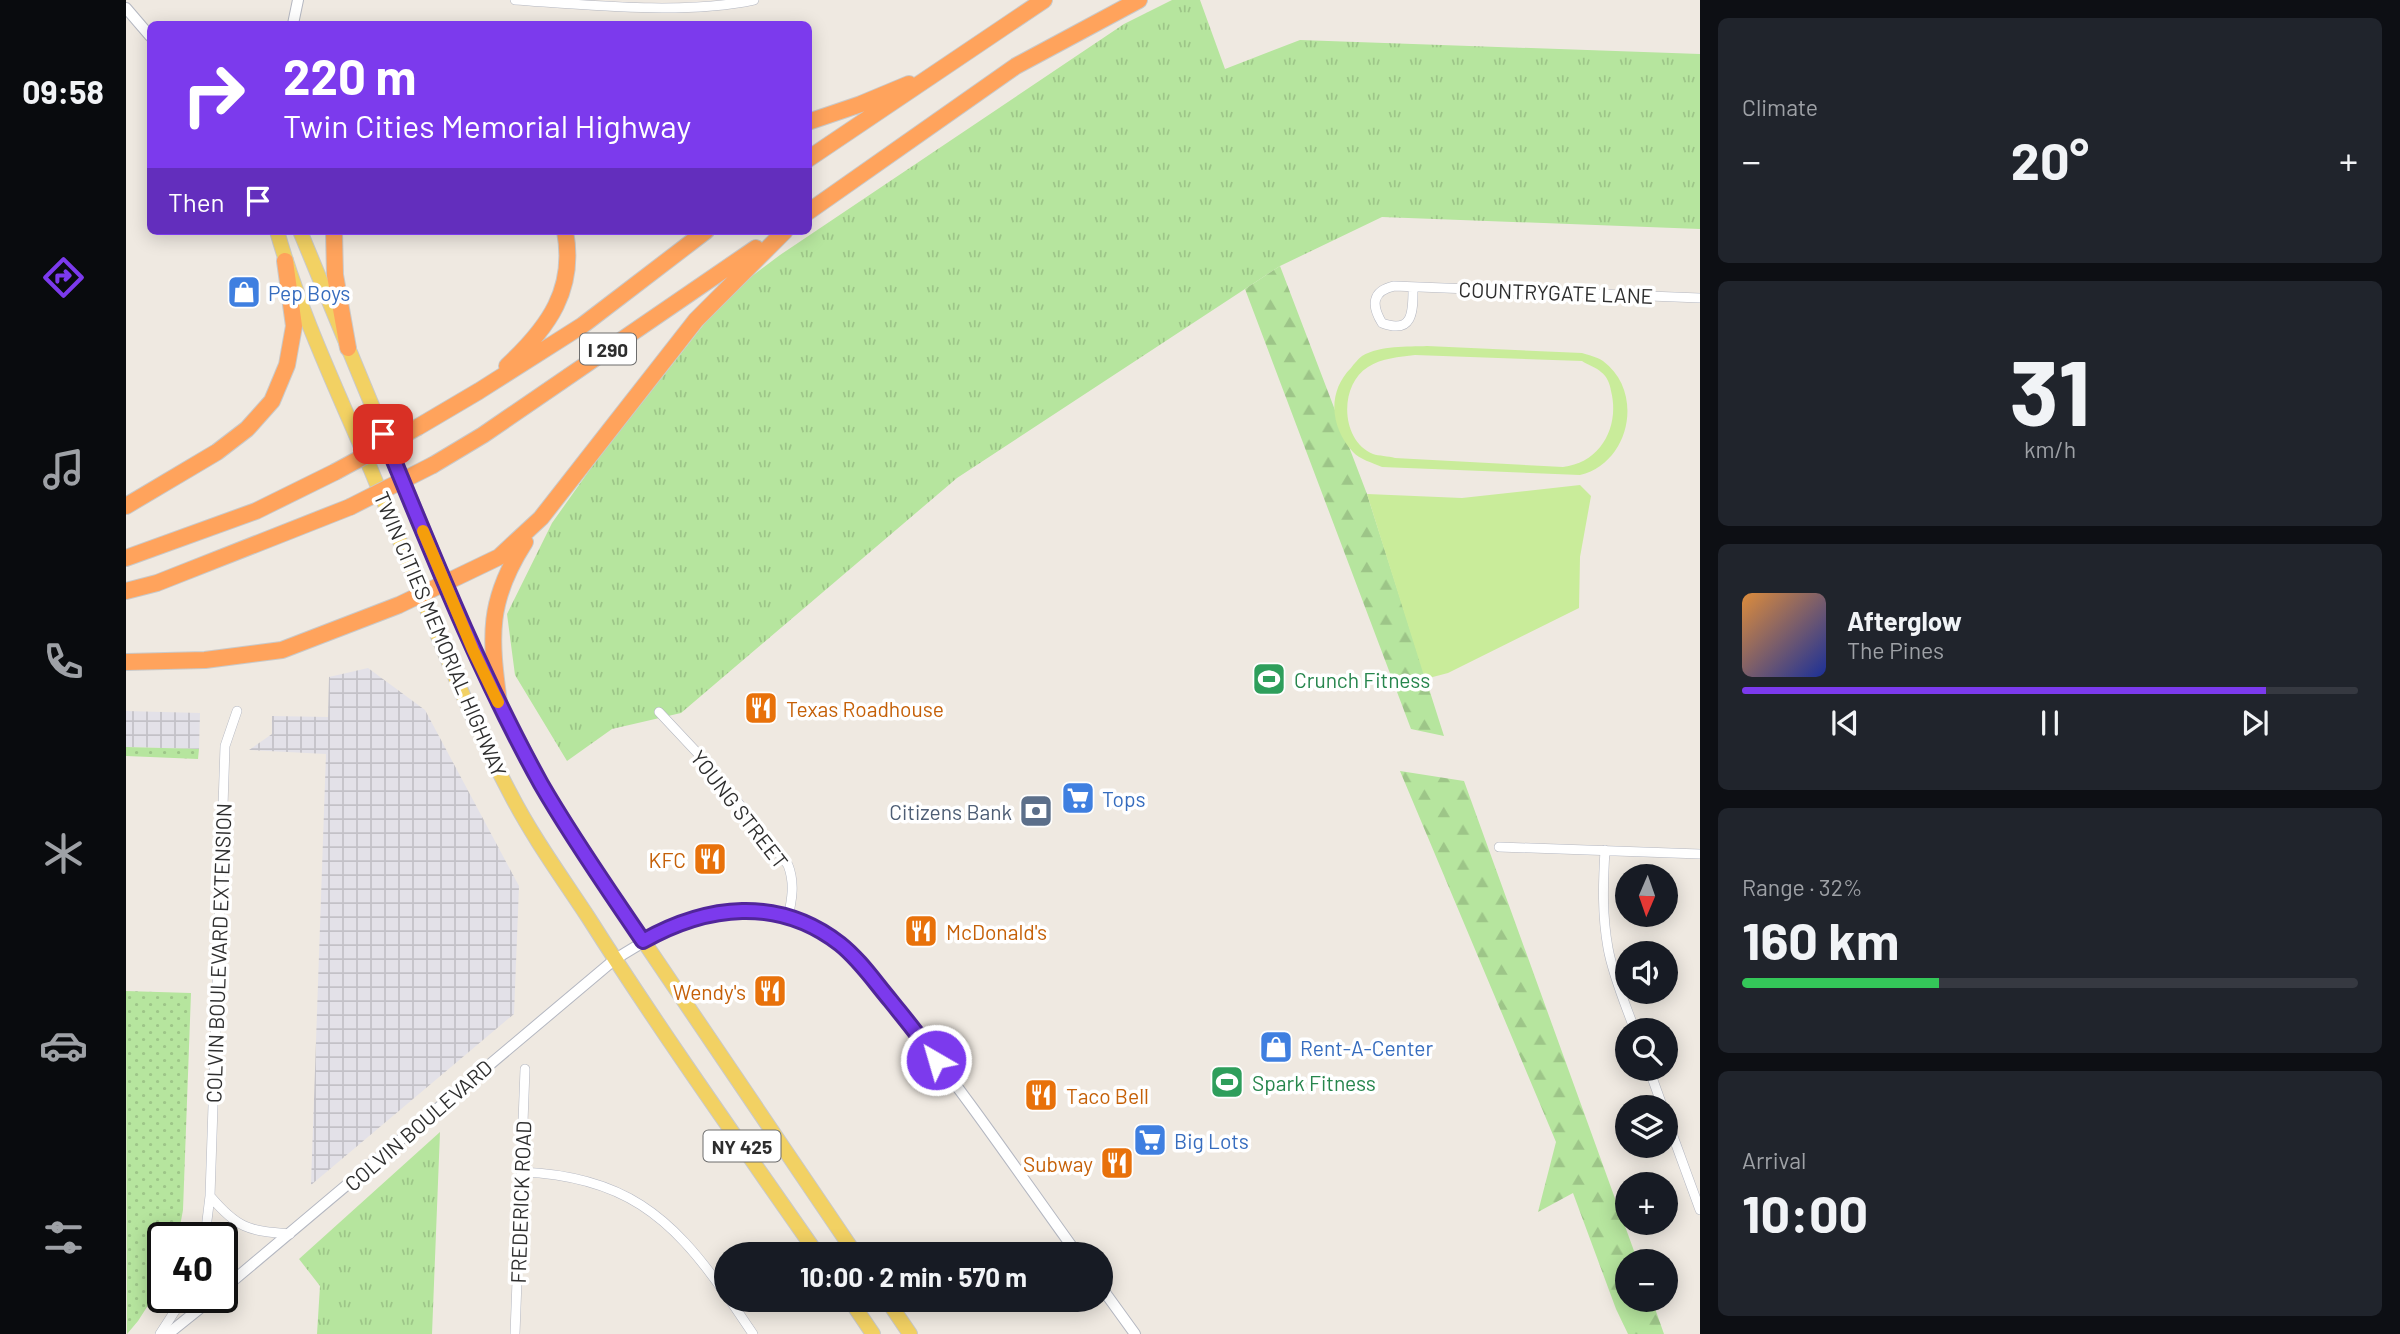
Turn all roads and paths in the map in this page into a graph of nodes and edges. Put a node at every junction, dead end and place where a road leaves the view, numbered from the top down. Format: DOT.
graph roads {
  1 [pos="298,0"];
  2 [pos="515,0"];
  3 [pos="754,0"];
  4 [pos="1044,0"];
  5 [pos="1139,0"];
  6 [pos="126,8"];
  7 [pos="294,21"];
  8 [pos="147,32"];
  9 [pos="946,68"];
  10 [pos="812,121"];
  11 [pos="812,156"];
  12 [pos="812,209"];
  13 [pos="278,235"];
  14 [pos="302,235"];
  15 [pos="334,235"];
  16 [pos="565,235"];
  17 [pos="701,235"];
  18 [pos="777,235"];
  19 [pos="779,235"];
  20 [pos="285,261"];
  21 [pos="1413,287"];
  22 [pos="1700,298"];
  23 [pos="348,348"];
  24 [pos="479,391"];
  25 [pos="126,506"];
  26 [pos="541,518"];
  27 [pos="126,558"];
  28 [pos="445,583"];
  29 [pos="126,591"];
  30 [pos="420,596"];
  31 [pos="126,662"];
  32 [pos="499,704"];
  33 [pos="237,711"];
  34 [pos="659,712"];
  35 [pos="1499,847"];
  36 [pos="1605,850"];
  37 [pos="1700,855"];
  38 [pos="788,918"];
  39 [pos="643,941"];
  40 [pos="614,960"];
  41 [pos="1630,1018"];
  42 [pos="525,1069"];
  43 [pos="1678,1150"];
  44 [pos="522,1172"];
  45 [pos="210,1196"];
  46 [pos="1700,1210"];
  47 [pos="207,1222"];
  48 [pos="290,1234"];
  49 [pos="809,1242"];
  50 [pos="847,1242"];
  51 [pos="1069,1242"];
  52 [pos="238,1277"];
  53 [pos="714,1278"];
  54 [pos="1113,1304"];
  55 [pos="738,1312"];
  56 [pos="858,1312"];
  57 [pos="895,1312"];
  58 [pos="174,1313"];
  59 [pos="194,1313"];
  60 [pos="160,1334"];
  61 [pos="168,1334"];
  62 [pos="515,1334"];
  63 [pos="753,1334"];
  64 [pos="873,1334"];
  65 [pos="910,1334"];
  66 [pos="1135,1334"];
  1 -- 7 [label="street"];
  2 -- 3 [label="street"];
  4 -- 9 [label="highway"];
  5 -- 12 [label="highway"];
  6 -- 8 [label="street"];
  9 -- 10 [label="highway"];
  9 -- 11 [label="highway"];
  13 -- 20 [label="main road, TWIN CITIES MEMORIAL HIGHWAY / NY 425"];
  14 -- 23 [label="main road, TWIN CITIES MEMORIAL HIGHWAY"];
  15 -- 23 [label="highway"];
  16 -- 24 [label="highway"];
  17 -- 24 [label="highway, I 290"];
  18 -- 29 [label="highway, I 290, bridge"];
  19 -- 26 [label="highway"];
  20 -- 25 [label="highway"];
  20 -- 30 [label="main road, TWIN CITIES MEMORIAL HIGHWAY / NY 425"];
  21 -- 21 [label="street, COUNTRYGATE LANE"];
  21 -- 22 [label="street, COUNTRYGATE LANE"];
  23 -- 28 [label="main road, TWIN CITIES MEMORIAL HIGHWAY / NY 425"];
  24 -- 27 [label="highway, I 290, bridge"];
  26 -- 28 [label="highway"];
  26 -- 32 [label="highway"];
  28 -- 30 [label="highway"];
  28 -- 32 [label="main road, TWIN CITIES MEMORIAL HIGHWAY / NY 425"];
  30 -- 31 [label="highway"];
  30 -- 40 [label="main road, TWIN CITIES MEMORIAL HIGHWAY / NY 425"];
  32 -- 39 [label="main road, TWIN CITIES MEMORIAL HIGHWAY / NY 425"];
  33 -- 45 [label="street, COLVIN BOULEVARD EXTENSION"];
  34 -- 38 [label="street, YOUNG STREET"];
  35 -- 36 [label="street"];
  36 -- 37 [label="street"];
  36 -- 41 [label="street"];
  38 -- 39 [label="street"];
  38 -- 51 [label="street"];
  39 -- 40 [label="street"];
  39 -- 50 [label="main road, TWIN CITIES MEMORIAL HIGHWAY / NY 425"];
  40 -- 48 [label="street, COLVIN BOULEVARD"];
  40 -- 49 [label="main road, TWIN CITIES MEMORIAL HIGHWAY / NY 425"];
  42 -- 44 [label="street, FREDERICK ROAD"];
  43 -- 46 [label="street"];
  44 -- 53 [label="street"];
  44 -- 62 [label="street, FREDERICK ROAD"];
  45 -- 47 [label="street, COLVIN BOULEVARD EXTENSION"];
  45 -- 48 [label="street"];
  48 -- 52 [label="street, COLVIN BOULEVARD"];
  54 -- 66 [label="street"];
  55 -- 63 [label="street"];
  56 -- 64 [label="main road"];
  57 -- 65 [label="main road"];
  58 -- 60 [label="street"];
  59 -- 61 [label="street"];
}
